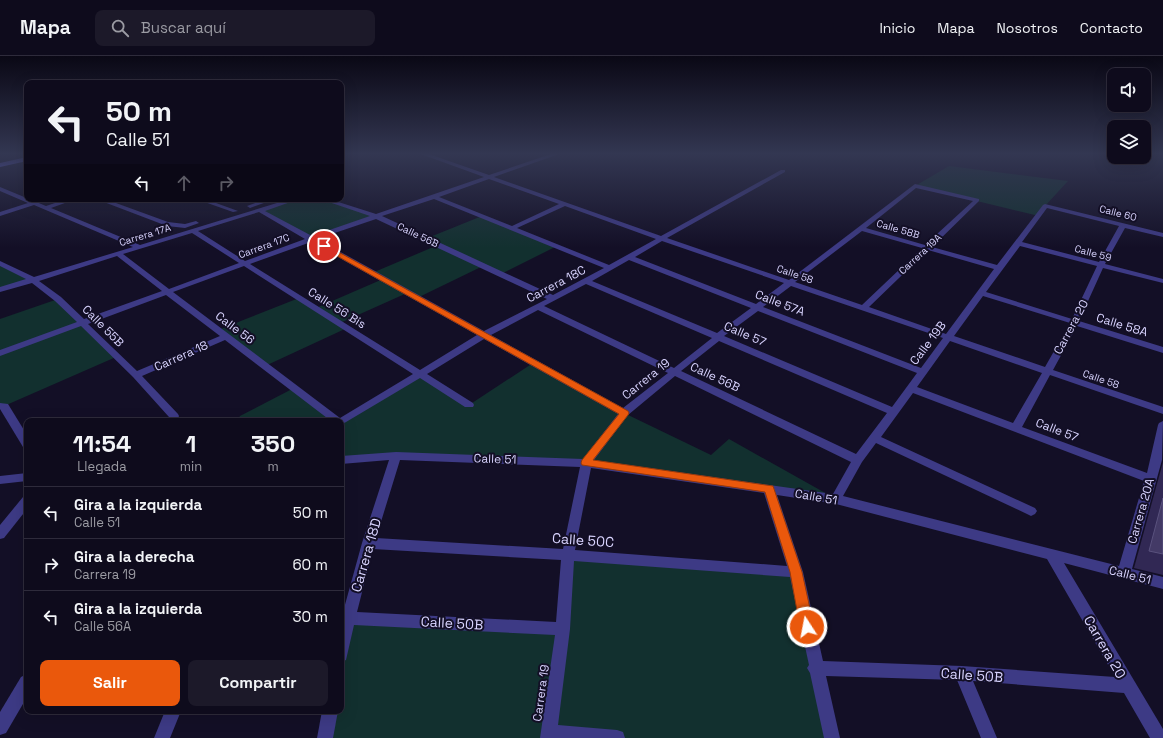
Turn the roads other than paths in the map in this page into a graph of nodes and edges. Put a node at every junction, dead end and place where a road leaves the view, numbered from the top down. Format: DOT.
graph roads {
  1 [pos="467,185"];
  2 [pos="510,185"];
  3 [pos="758,185"];
  4 [pos="0,189"];
  5 [pos="435,197"];
  6 [pos="24,199"];
  7 [pos="977,200"];
  8 [pos="64,202"];
  9 [pos="108,202"];
  10 [pos="209,202"];
  11 [pos="263,202"];
  12 [pos="286,202"];
  13 [pos="332,202"];
  14 [pos="34,203"];
  15 [pos="565,204"];
  16 [pos="1045,206"];
  17 [pos="45,208"];
  18 [pos="259,210"];
  19 [pos="235,211"];
  20 [pos="0,214"];
  21 [pos="378,217"];
  22 [pos="1123,225"];
  23 [pos="512,228"];
  24 [pos="861,229"];
  25 [pos="193,231"];
  26 [pos="1163,235"];
  27 [pos="312,239"];
  28 [pos="662,239"];
  29 [pos="1018,243"];
  30 [pos="140,247"];
  31 [pos="928,248"];
  32 [pos="118,254"];
  33 [pos="629,257"];
  34 [pos="0,262"];
  35 [pos="244,264"];
  36 [pos="1102,265"];
  37 [pos="610,268"];
  38 [pos="998,268"];
  39 [pos="33,280"];
  40 [pos="586,281"];
  41 [pos="1163,281"];
  42 [pos="790,283"];
  43 [pos="0,290"];
  44 [pos="167,291"];
  45 [pos="982,293"];
  46 [pos="554,299"];
  47 [pos="539,307"];
  48 [pos="758,308"];
  49 [pos="863,308"];
  50 [pos="82,322"];
  51 [pos="1074,322"];
  52 [pos="484,335"];
  53 [pos="226,336"];
  54 [pos="718,336"];
  55 [pos="947,338"];
  56 [pos="1163,350"];
  57 [pos="0,353"];
  58 [pos="1047,370"];
  59 [pos="675,372"];
  60 [pos="922,372"];
  61 [pos="420,374"];
  62 [pos="136,375"];
  63 [pos="910,388"];
  64 [pos="469,405"];
  65 [pos="0,406"];
  66 [pos="893,411"];
  67 [pos="1163,411"];
  68 [pos="624,413"];
  69 [pos="173,418"];
  70 [pos="334,418"];
  71 [pos="344,420"];
  72 [pos="1163,425"];
  73 [pos="1016,428"];
  74 [pos="874,438"];
  75 [pos="24,439"];
  76 [pos="396,456"];
  77 [pos="344,460"];
  78 [pos="858,460"];
  79 [pos="1159,461"];
  80 [pos="586,463"];
  81 [pos="24,477"];
  82 [pos="1150,479"];
  83 [pos="0,480"];
  84 [pos="769,489"];
  85 [pos="836,499"];
  86 [pos="24,504"];
  87 [pos="1031,511"];
  88 [pos="0,534"];
  89 [pos="368,543"];
  90 [pos="568,555"];
  91 [pos="1052,555"];
  92 [pos="796,572"];
  93 [pos="1124,573"];
  94 [pos="1163,583"];
  95 [pos="345,618"];
  96 [pos="563,629"];
  97 [pos="815,668"];
  98 [pos="962,673"];
  99 [pos="1128,686"];
  100 [pos="24,687"];
  101 [pos="172,714"];
  102 [pos="329,714"];
  103 [pos="0,727"];
  104 [pos="548,735"];
  105 [pos="162,738"];
  106 [pos="325,738"];
  107 [pos="616,738"];
  108 [pos="832,738"];
  109 [pos="989,738"];
  110 [pos="1159,738"];
  1 -- 5 [label="street, Carrera 17C"];
  2 -- 15 [label="street, Calle 58"];
  3 -- 28 [label="street, Carrera 18C"];
  4 -- 6 [label="street"];
  5 -- 21 [label="street, Carrera 17C"];
  5 -- 23 [label="street"];
  7 -- 24 [label="street, Carrera 19"];
  7 -- 31 [label="street, Carrera 19A"];
  8 -- 17 [label="street"];
  9 -- 19 [label="street"];
  10 -- 19 [label="street"];
  11 -- 19 [label="street"];
  12 -- 18 [label="street, Carrera 17A"];
  13 -- 21 [label="street, Calle 56B"];
  14 -- 17 [label="street"];
  14 -- 20 [label="street"];
  15 -- 23 [label="street"];
  15 -- 28 [label="street, Calle 58"];
  16 -- 22 [label="street, Calle 60"];
  16 -- 29 [label="street, Calle 19B"];
  17 -- 30 [label="street"];
  18 -- 25 [label="street, Carrera 17A"];
  18 -- 27 [label="street"];
  21 -- 27 [label="street, Carrera 17C"];
  21 -- 46 [label="street, Calle 56B"];
  22 -- 26 [label="street, Calle 60"];
  22 -- 36 [label="street, Carrera 20"];
  23 -- 37 [label="street"];
  24 -- 31 [label="street, Calle 58B"];
  24 -- 42 [label="street, Carrera 19"];
  25 -- 30 [label="street, Carrera 17A"];
  25 -- 35 [label="street, Calle 56 Bis"];
  27 -- 35 [label="street, Carrera 17C"];
  27 -- 52 [label="street"];
  28 -- 33 [label="street, Carrera 18C"];
  28 -- 42 [label="street, Calle 58"];
  29 -- 36 [label="street, Calle 59"];
  29 -- 38 [label="street, Calle 19B"];
  30 -- 32 [label="street, Carrera 17A"];
  31 -- 38 [label="street, Calle 58B"];
  31 -- 49 [label="street, Carrera 19A"];
  32 -- 39 [label="street, Carrera 17A"];
  32 -- 44 [label="street, Calle 56"];
  33 -- 37 [label="street, Carrera 18C"];
  33 -- 48 [label="street, Calle 57A"];
  34 -- 39 [label="street, Calle 55B"];
  35 -- 44 [label="street, Carrera 17C"];
  35 -- 61 [label="street, Calle 56 Bis"];
  36 -- 41 [label="street, Calle 59"];
  36 -- 51 [label="street, Carrera 20"];
  37 -- 40 [label="street, Carrera 18C"];
  38 -- 45 [label="street, Calle 19B"];
  39 -- 43 [label="street, Carrera 17A"];
  39 -- 50 [label="street, Calle 55B"];
  40 -- 46 [label="street, Carrera 18C"];
  40 -- 54 [label="street, Calle 57"];
  42 -- 48 [label="street, Carrera 19"];
  42 -- 49 [label="street, Calle 58"];
  44 -- 50 [label="street, Carrera 17C"];
  44 -- 53 [label="street, Calle 56"];
  45 -- 51 [label="street, Calle 58A"];
  45 -- 55 [label="street, Calle 19B"];
  46 -- 47 [label="street, Carrera 18C"];
  47 -- 52 [label="street, Carrera 18C"];
  47 -- 59 [label="street, Calle 56B"];
  48 -- 54 [label="street, Carrera 19"];
  48 -- 60 [label="street, Calle 57A"];
  49 -- 55 [label="street, Calle 58"];
  50 -- 57 [label="street, Carrera 17C"];
  50 -- 62 [label="street, Calle 55B"];
  51 -- 56 [label="street, Calle 58A"];
  51 -- 58 [label="street, Carrera 20"];
  52 -- 61 [label="street, Carrera 18C"];
  52 -- 68 [label="street"];
  53 -- 62 [label="street, Carrera 18"];
  53 -- 70 [label="street, Calle 56"];
  54 -- 59 [label="street, Carrera 19"];
  54 -- 66 [label="street, Calle 57"];
  55 -- 58 [label="street, Calle 58"];
  55 -- 60 [label="street, Calle 19B"];
  58 -- 67 [label="street, Calle 58"];
  58 -- 73 [label="street, Carrera 20"];
  59 -- 68 [label="street, Carrera 19"];
  59 -- 78 [label="street, Calle 56B"];
  60 -- 63 [label="street, Calle 19B"];
  61 -- 64 [label="street, Calle 56 Bis"];
  61 -- 71 [label="street, Carrera 18C"];
  62 -- 69 [label="street, Calle 55B"];
  63 -- 66 [label="street, Calle 19B"];
  63 -- 73 [label="street, Calle 57"];
  65 -- 75 [label="street"];
  66 -- 74 [label="street, Calle 19B"];
  68 -- 80 [label="street, Carrera 19"];
  72 -- 79 [label="street, Carrera 20A"];
  73 -- 82 [label="street, Calle 57"];
  74 -- 78 [label="street, Calle 19B"];
  74 -- 87 [label="street"];
  76 -- 77 [label="street, Calle 51"];
  76 -- 80 [label="street, Calle 51"];
  76 -- 89 [label="street, Carrera 18D"];
  78 -- 85 [label="street, Calle 19B"];
  79 -- 82 [label="street, Carrera 20A"];
  80 -- 84 [label="street, Calle 51"];
  80 -- 90 [label="street, Carrera 19"];
  81 -- 83 [label="street"];
  82 -- 93 [label="street, Carrera 20A"];
  84 -- 85 [label="street, Calle 51"];
  84 -- 92 [label="street"];
  85 -- 91 [label="street, Calle 51"];
  86 -- 88 [label="street"];
  89 -- 90 [label="street, Calle 50C"];
  89 -- 95 [label="street, Carrera 18D"];
  90 -- 92 [label="street, Calle 50C"];
  90 -- 96 [label="street, Carrera 19"];
  91 -- 93 [label="street, Calle 51"];
  91 -- 99 [label="street, Carrera 20"];
  92 -- 97 [label="street"];
  93 -- 94 [label="street, Calle 51"];
  95 -- 96 [label="street, Calle 50B"];
  96 -- 104 [label="street, Carrera 19"];
  97 -- 98 [label="street, Calle 50B"];
  97 -- 108 [label="street"];
  98 -- 99 [label="street, Calle 50B"];
  98 -- 109 [label="street"];
  99 -- 110 [label="street, Carrera 20"];
  100 -- 103 [label="street"];
  101 -- 105 [label="street"];
  102 -- 106 [label="street"];
  104 -- 107 [label="street"];
}
